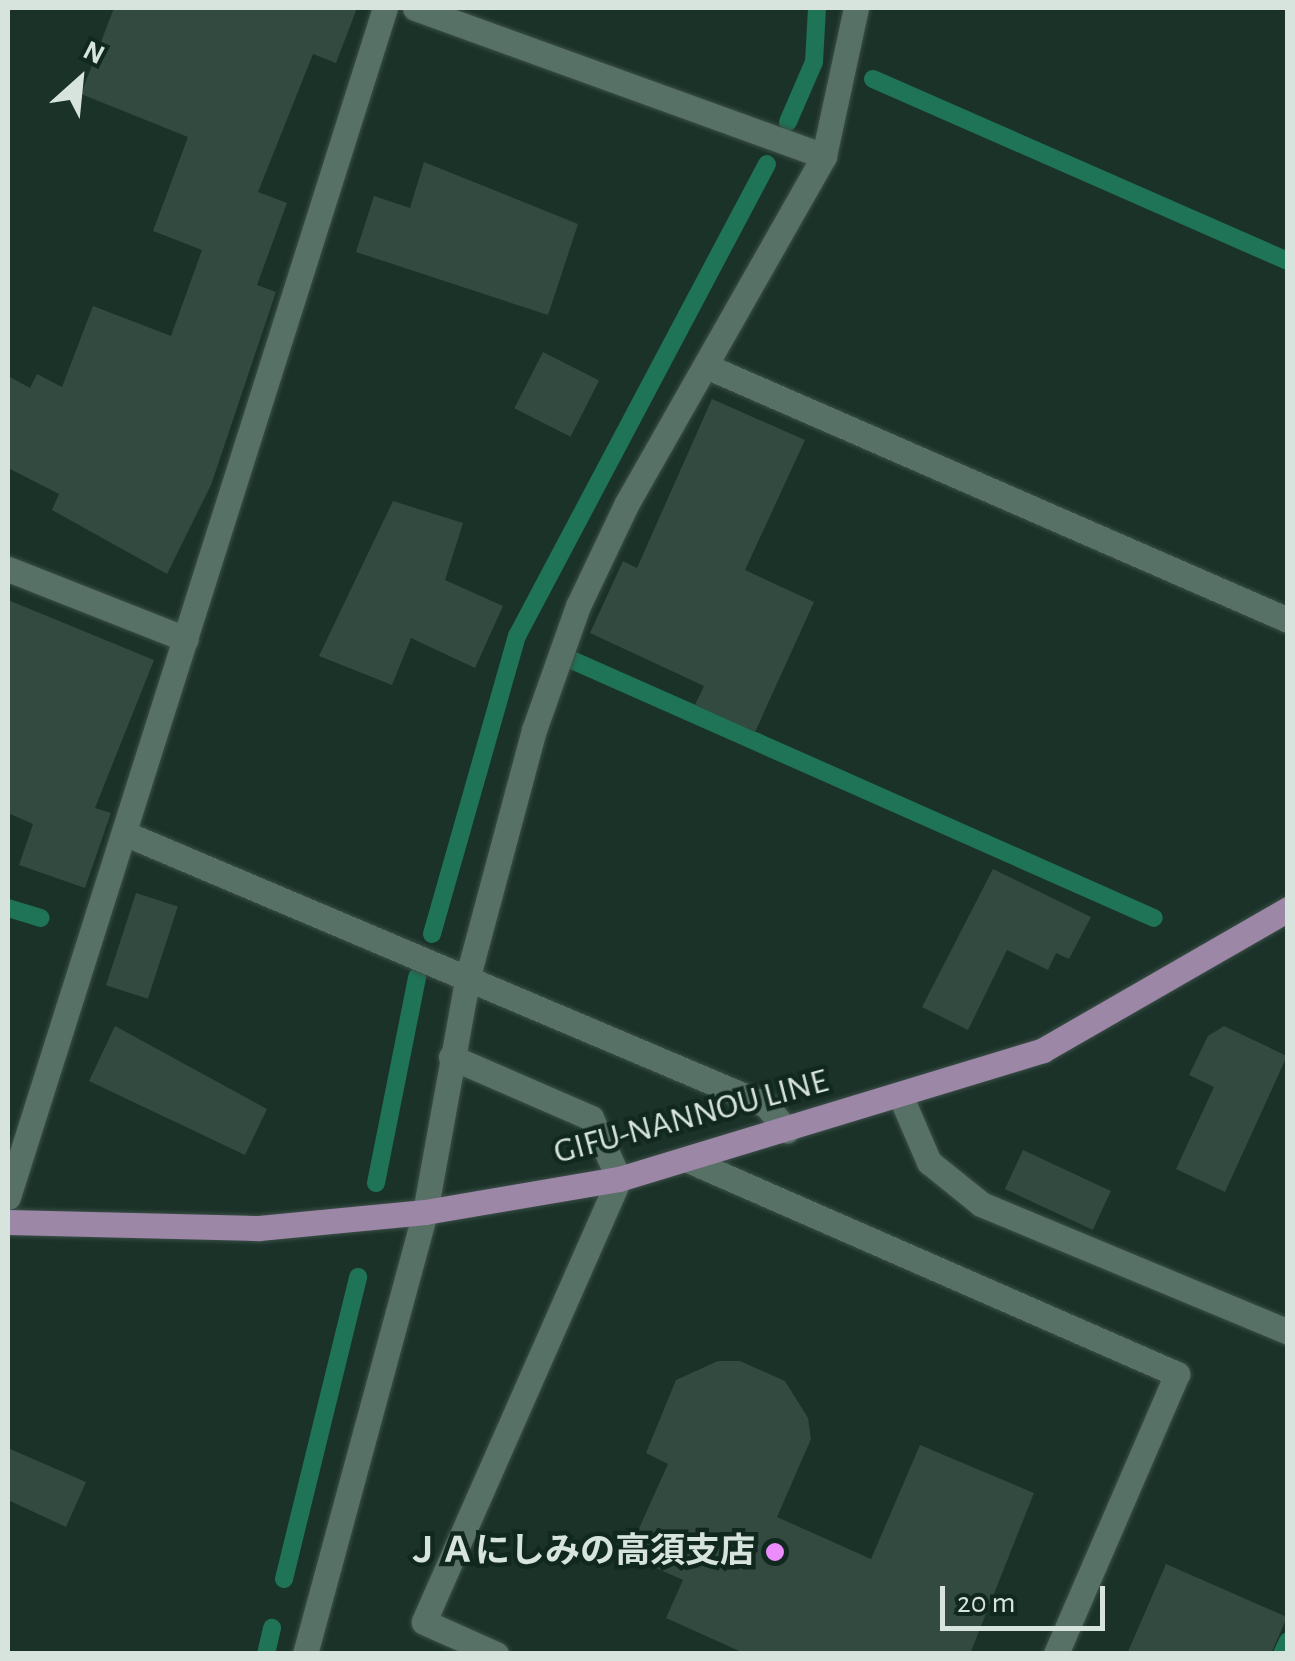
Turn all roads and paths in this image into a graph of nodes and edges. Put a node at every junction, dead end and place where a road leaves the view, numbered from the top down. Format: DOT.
graph roads {
  1 [pos="386,8"];
  2 [pos="415,8"];
  3 [pos="856,8"];
  4 [pos="824,156"];
  5 [pos="706,366"];
  6 [pos="8,570"];
  7 [pos="1288,620"];
  8 [pos="186,638"];
  9 [pos="124,833"];
  10 [pos="1288,909"];
  11 [pos="468,976"];
  12 [pos="451,1057"];
  13 [pos="900,1094"];
  14 [pos="18,1128"];
  15 [pos="787,1131"];
  16 [pos="688,1160"];
  17 [pos="618,1179"];
  18 [pos="8,1196"];
  19 [pos="426,1212"];
  20 [pos="8,1222"];
  21 [pos="1288,1332"];
  22 [pos="305,1654"];
  23 [pos="496,1654"];
  24 [pos="1056,1654"];
  1 -- 8 [label="street"];
  2 -- 4 [label="street"];
  3 -- 4 [label="street"];
  4 -- 5 [label="street"];
  5 -- 7 [label="street"];
  5 -- 11 [label="street"];
  6 -- 8 [label="street"];
  8 -- 9 [label="street"];
  9 -- 11 [label="street"];
  9 -- 14 [label="street"];
  10 -- 13 [label="main road, GIFU-NANNOU LINE"];
  11 -- 12 [label="street"];
  11 -- 15 [label="street"];
  12 -- 17 [label="street"];
  12 -- 19 [label="street"];
  13 -- 15 [label="main road, GIFU-NANNOU LINE"];
  13 -- 21 [label="street"];
  14 -- 18 [label="street"];
  15 -- 16 [label="main road, GIFU-NANNOU LINE"];
  16 -- 17 [label="main road, GIFU-NANNOU LINE"];
  16 -- 24 [label="street"];
  17 -- 19 [label="main road, GIFU-NANNOU LINE"];
  17 -- 23 [label="street"];
  19 -- 20 [label="main road, GIFU-NANNOU LINE"];
  19 -- 22 [label="street"];
}
